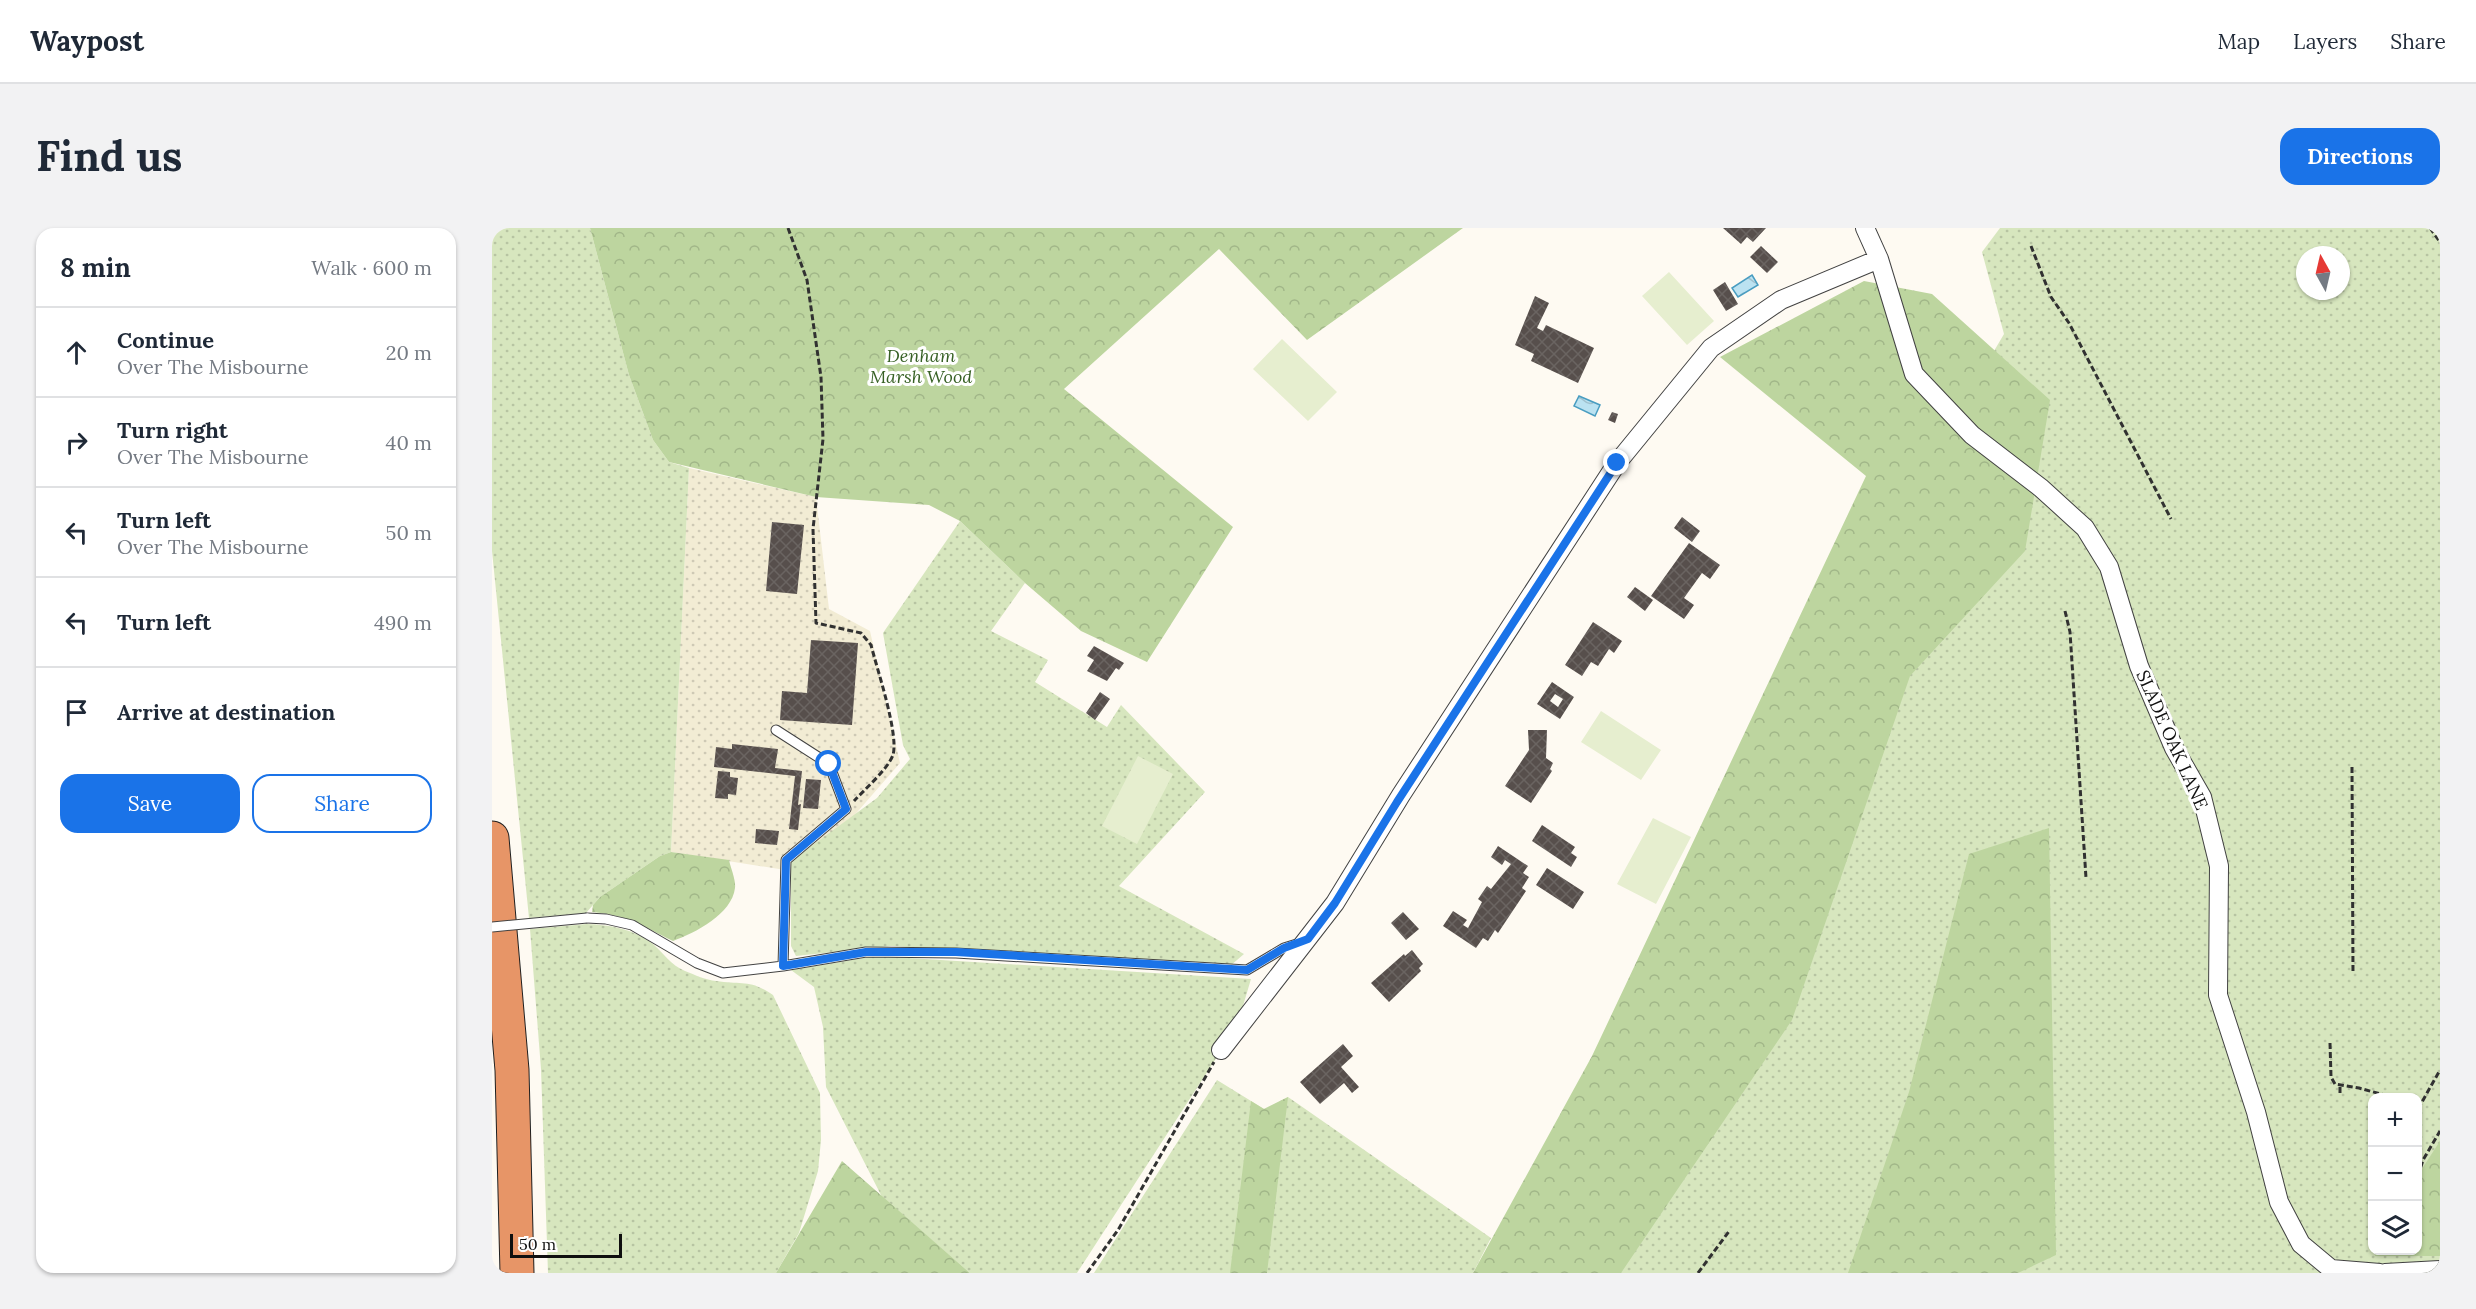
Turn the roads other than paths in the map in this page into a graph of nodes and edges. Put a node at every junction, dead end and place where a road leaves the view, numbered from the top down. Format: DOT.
graph roads {
  1 [pos="1865,228"];
  2 [pos="1879,259"];
  3 [pos="776,730"];
  4 [pos="492,838"];
  5 [pos="492,927"];
  6 [pos="1308,939"];
  7 [pos="783,966"];
  8 [pos="1221,1050"];
  9 [pos="2440,1270"];
  10 [pos="518,1273"];
  11 [pos="2380,1273"];
  12 [pos="2385,1273"];
  1 -- 2 [label="street, SLADE OAK LANE"];
  2 -- 6 [label="street"];
  2 -- 11 [label="street, SLADE OAK LANE"];
  3 -- 7 [label="lane"];
  4 -- 10 [label="highway"];
  5 -- 7 [label="lane, bridge"];
  6 -- 7 [label="lane"];
  6 -- 8 [label="street"];
  9 -- 12 [label="street"];
}
